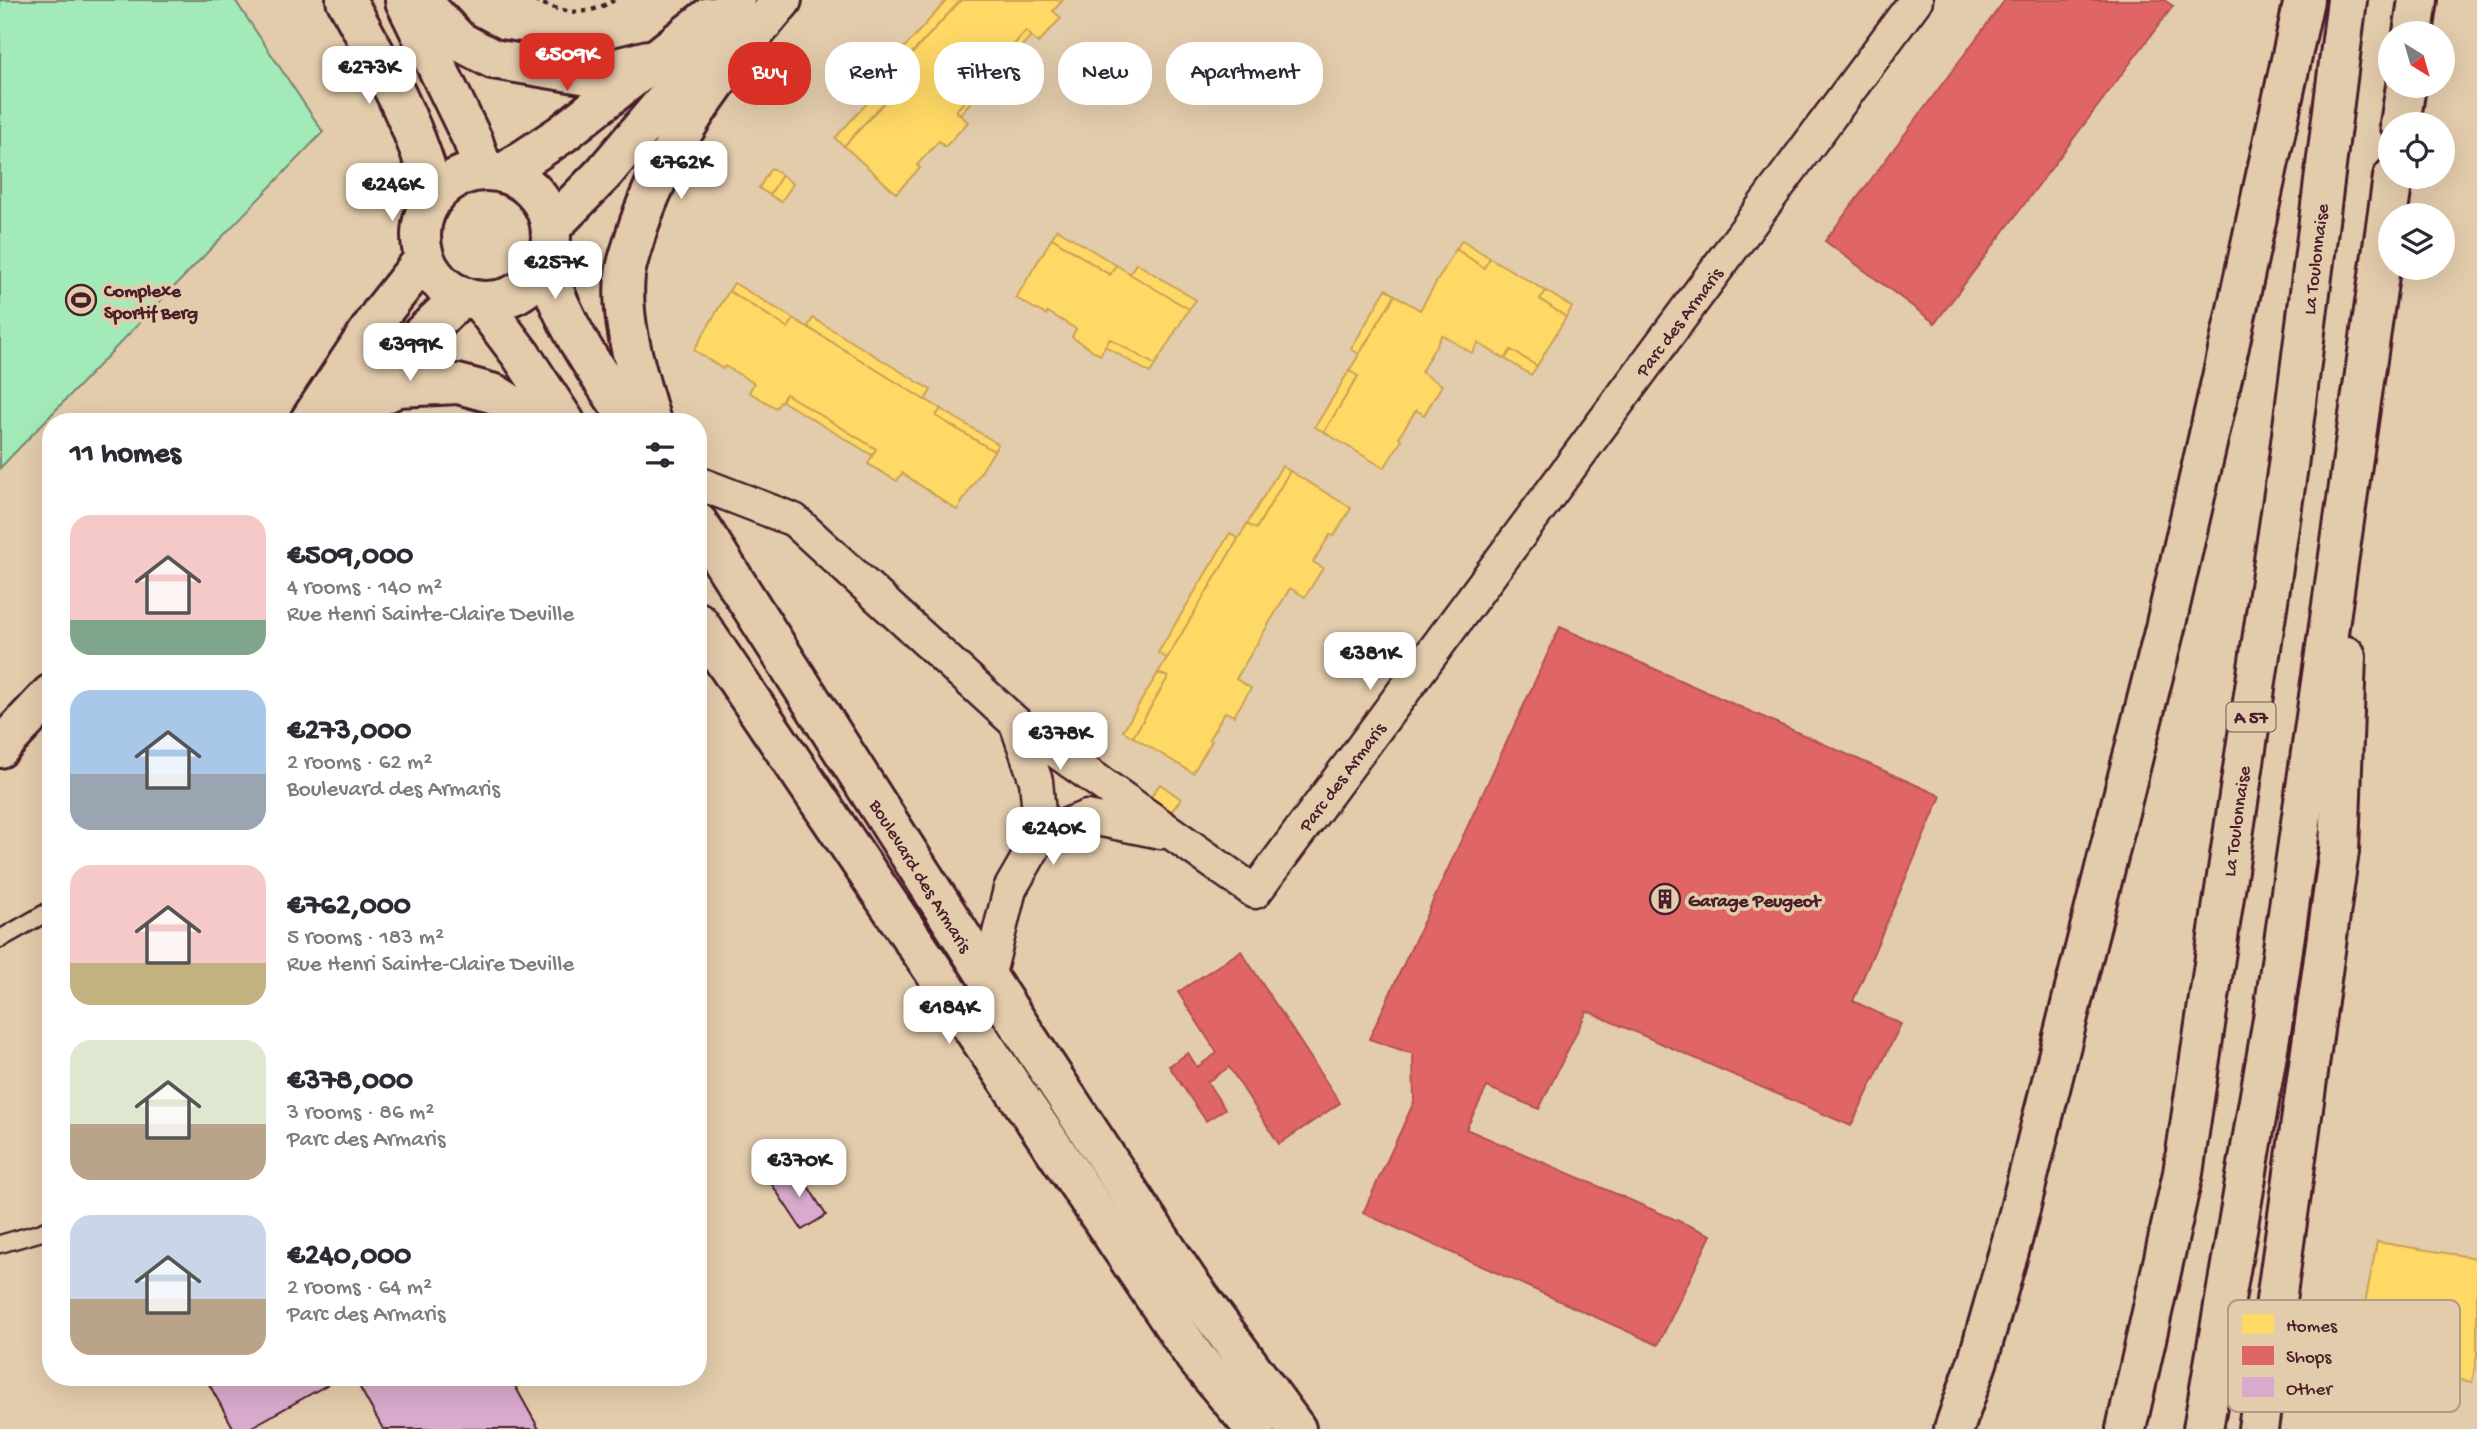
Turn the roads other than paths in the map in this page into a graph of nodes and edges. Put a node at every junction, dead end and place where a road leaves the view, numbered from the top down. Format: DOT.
graph roads {
  1 [pos="346,0"];
  2 [pos="404,0"];
  3 [pos="420,0"];
  4 [pos="733,0"];
  5 [pos="782,0"];
  6 [pos="1916,0"];
  7 [pos="2304,0"];
  8 [pos="2347,0"];
  9 [pos="2418,0"];
  10 [pos="2415,21"];
  11 [pos="660,57"];
  12 [pos="494,171"];
  13 [pos="2391,189"];
  14 [pos="434,197"];
  15 [pos="552,226"];
  16 [pos="424,259"];
  17 [pos="545,265"];
  18 [pos="471,299"];
  19 [pos="315,413"];
  20 [pos="326,413"];
  21 [pos="343,413"];
  22 [pos="524,413"];
  23 [pos="559,413"];
  24 [pos="625,413"];
  25 [pos="648,413"];
  26 [pos="2354,444"];
  27 [pos="707,487"];
  28 [pos="707,537"];
  29 [pos="707,635"];
  30 [pos="42,704"];
  31 [pos="1016,723"];
  32 [pos="0,748"];
  33 [pos="1172,834"];
  34 [pos="1041,835"];
  35 [pos="42,915"];
  36 [pos="0,939"];
  37 [pos="988,978"];
  38 [pos="42,1232"];
  39 [pos="0,1244"];
  40 [pos="2276,1300"];
  41 [pos="1255,1429"];
  42 [pos="1296,1429"];
  43 [pos="1954,1429"];
  44 [pos="2126,1429"];
  45 [pos="2203,1429"];
  1 -- 14 [label="main road"];
  2 -- 12 [label="main road"];
  3 -- 11 [label="main road"];
  4 -- 11 [label="main road"];
  4 -- 15 [label="main road"];
  5 -- 25 [label="main road"];
  6 -- 33 [label="street, Parc des Armaris"];
  7 -- 43 [label="main road"];
  8 -- 44 [label="main road, La Toulonnaise / A 57"];
  9 -- 10 [label="main road"];
  11 -- 12 [label="main road"];
  12 -- 14 [label="main road"];
  12 -- 15 [label="main road"];
  13 -- 26 [label="main road"];
  14 -- 16 [label="main road"];
  15 -- 17 [label="main road"];
  16 -- 18 [label="main road"];
  16 -- 19 [label="main road"];
  17 -- 18 [label="main road"];
  17 -- 24 [label="main road"];
  18 -- 20 [label="main road"];
  18 -- 23 [label="main road"];
  21 -- 22 [label="main road"];
  26 -- 40 [label="main road"];
  26 -- 45 [label="main road"];
  27 -- 31 [label="street, Parc des Armaris"];
  28 -- 37 [label="main road, Boulevard des Armaris"];
  29 -- 41 [label="main road"];
  30 -- 32 [label="main road"];
  31 -- 33 [label="street, Parc des Armaris"];
  31 -- 34 [label="street"];
  33 -- 34 [label="street"];
  34 -- 37 [label="street"];
  35 -- 36 [label="lane"];
  37 -- 42 [label="main road, Boulevard des Armaris"];
  38 -- 39 [label="lane"];
}
